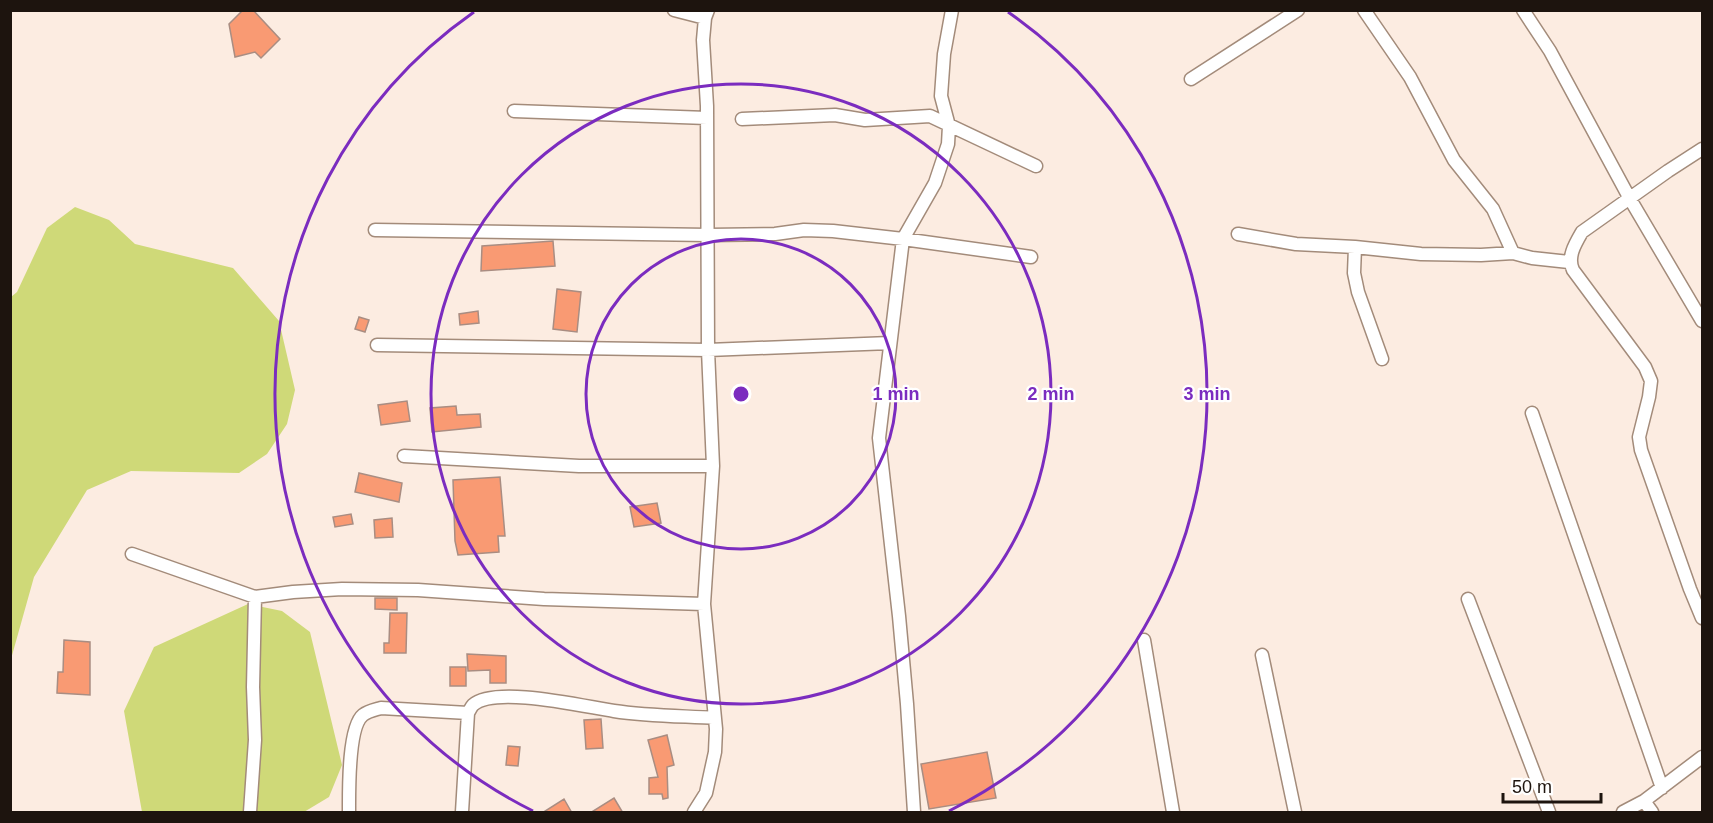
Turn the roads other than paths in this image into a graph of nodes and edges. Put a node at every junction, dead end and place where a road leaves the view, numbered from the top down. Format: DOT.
graph roads {
  1 [pos="674,10"];
  2 [pos="952,10"];
  3 [pos="1298,10"];
  4 [pos="1364,10"];
  5 [pos="1523,10"];
  6 [pos="706,14"];
  7 [pos="1191,79"];
  8 [pos="514,111"];
  9 [pos="707,118"];
  10 [pos="742,119"];
  11 [pos="949,126"];
  12 [pos="1702,149"];
  13 [pos="1036,166"];
  14 [pos="1629,199"];
  15 [pos="375,230"];
  16 [pos="1238,234"];
  17 [pos="709,235"];
  18 [pos="903,239"];
  19 [pos="1355,247"];
  20 [pos="1513,253"];
  21 [pos="1031,257"];
  22 [pos="1569,262"];
  23 [pos="1702,321"];
  24 [pos="890,343"];
  25 [pos="377,345"];
  26 [pos="708,350"];
  27 [pos="1382,359"];
  28 [pos="1532,413"];
  29 [pos="404,456"];
  30 [pos="713,466"];
  31 [pos="132,554"];
  32 [pos="255,597"];
  33 [pos="1468,599"];
  34 [pos="704,604"];
  35 [pos="1702,618"];
  36 [pos="1144,640"];
  37 [pos="1262,655"];
  38 [pos="468,713"];
  39 [pos="715,718"];
  40 [pos="1702,757"];
  41 [pos="1662,788"];
  42 [pos="1644,801"];
  43 [pos="250,813"];
  44 [pos="349,813"];
  45 [pos="462,813"];
  46 [pos="694,813"];
  47 [pos="914,813"];
  48 [pos="1173,813"];
  49 [pos="1295,813"];
  50 [pos="1549,813"];
  51 [pos="1623,813"];
  52 [pos="1652,813"];
  1 -- 6 [label="street"];
  2 -- 11 [label="street"];
  3 -- 7 [label="street"];
  4 -- 20 [label="street"];
  5 -- 14 [label="street"];
  6 -- 9 [label="street"];
  8 -- 9 [label="street"];
  9 -- 17 [label="street"];
  10 -- 11 [label="street"];
  11 -- 13 [label="street"];
  11 -- 18 [label="street"];
  12 -- 14 [label="street"];
  14 -- 22 [label="street"];
  14 -- 23 [label="street"];
  15 -- 17 [label="street"];
  16 -- 19 [label="street"];
  17 -- 18 [label="street"];
  17 -- 26 [label="street"];
  18 -- 21 [label="street"];
  18 -- 24 [label="street"];
  19 -- 20 [label="street"];
  19 -- 27 [label="street"];
  20 -- 22 [label="street"];
  22 -- 35 [label="street"];
  24 -- 26 [label="street"];
  24 -- 47 [label="street"];
  25 -- 26 [label="street"];
  26 -- 30 [label="street"];
  28 -- 41 [label="street"];
  29 -- 30 [label="street"];
  30 -- 34 [label="street"];
  31 -- 32 [label="street"];
  32 -- 34 [label="street"];
  32 -- 43 [label="street"];
  33 -- 50 [label="street"];
  34 -- 39 [label="street"];
  36 -- 48 [label="street"];
  37 -- 49 [label="street"];
  38 -- 39 [label="street"];
  38 -- 44 [label="street"];
  38 -- 45 [label="street"];
  39 -- 46 [label="street"];
  40 -- 41 [label="street"];
  41 -- 42 [label="street"];
  42 -- 51 [label="street"];
  42 -- 52 [label="street"];
}
